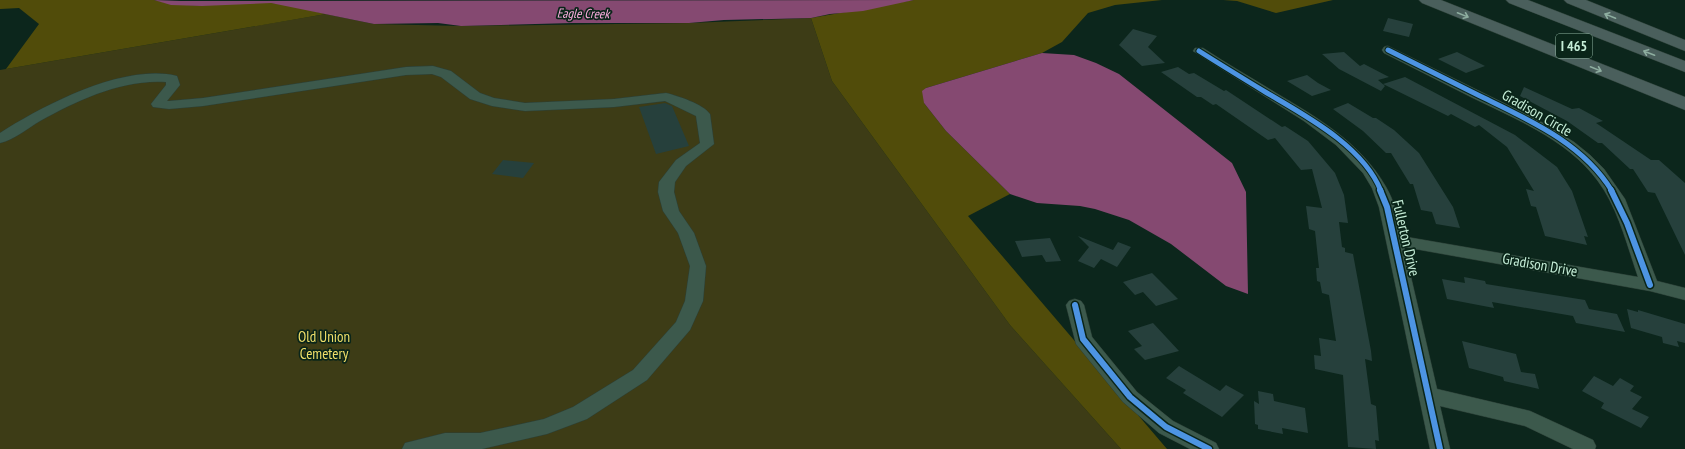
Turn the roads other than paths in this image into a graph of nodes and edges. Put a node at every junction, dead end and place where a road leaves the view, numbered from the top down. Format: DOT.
graph roads {
  1 [pos="1426,0"];
  2 [pos="1465,0"];
  3 [pos="1514,0"];
  4 [pos="1572,0"];
  5 [pos="1685,46"];
  6 [pos="1388,50"];
  7 [pos="1199,52"];
  8 [pos="1685,68"];
  9 [pos="1685,89"];
  10 [pos="1685,104"];
  11 [pos="0,139"];
  12 [pos="1394,240"];
  13 [pos="1650,285"];
  14 [pos="1685,294"];
  15 [pos="1075,305"];
  16 [pos="1428,395"];
  17 [pos="1586,446"];
  18 [pos="412,449"];
  19 [pos="1209,449"];
  20 [pos="1440,449"];
  1 -- 10 [label="highway, one-way"];
  2 -- 9 [label="highway, I 465"];
  8 -- 3 [label="highway, I 465, one-way"];
  5 -- 4 [label="highway, one-way"];
  6 -- 13 [label="street, Gradison Circle"];
  7 -- 12 [label="street, Fullerton Drive"];
  11 -- 18 [label="street"];
  12 -- 13 [label="street, Gradison Drive"];
  12 -- 16 [label="street, Fullerton Drive"];
  13 -- 14 [label="street, Gradison Drive"];
  15 -- 19 [label="street"];
  16 -- 17 [label="street"];
  16 -- 20 [label="street, Fullerton Drive"];
}
